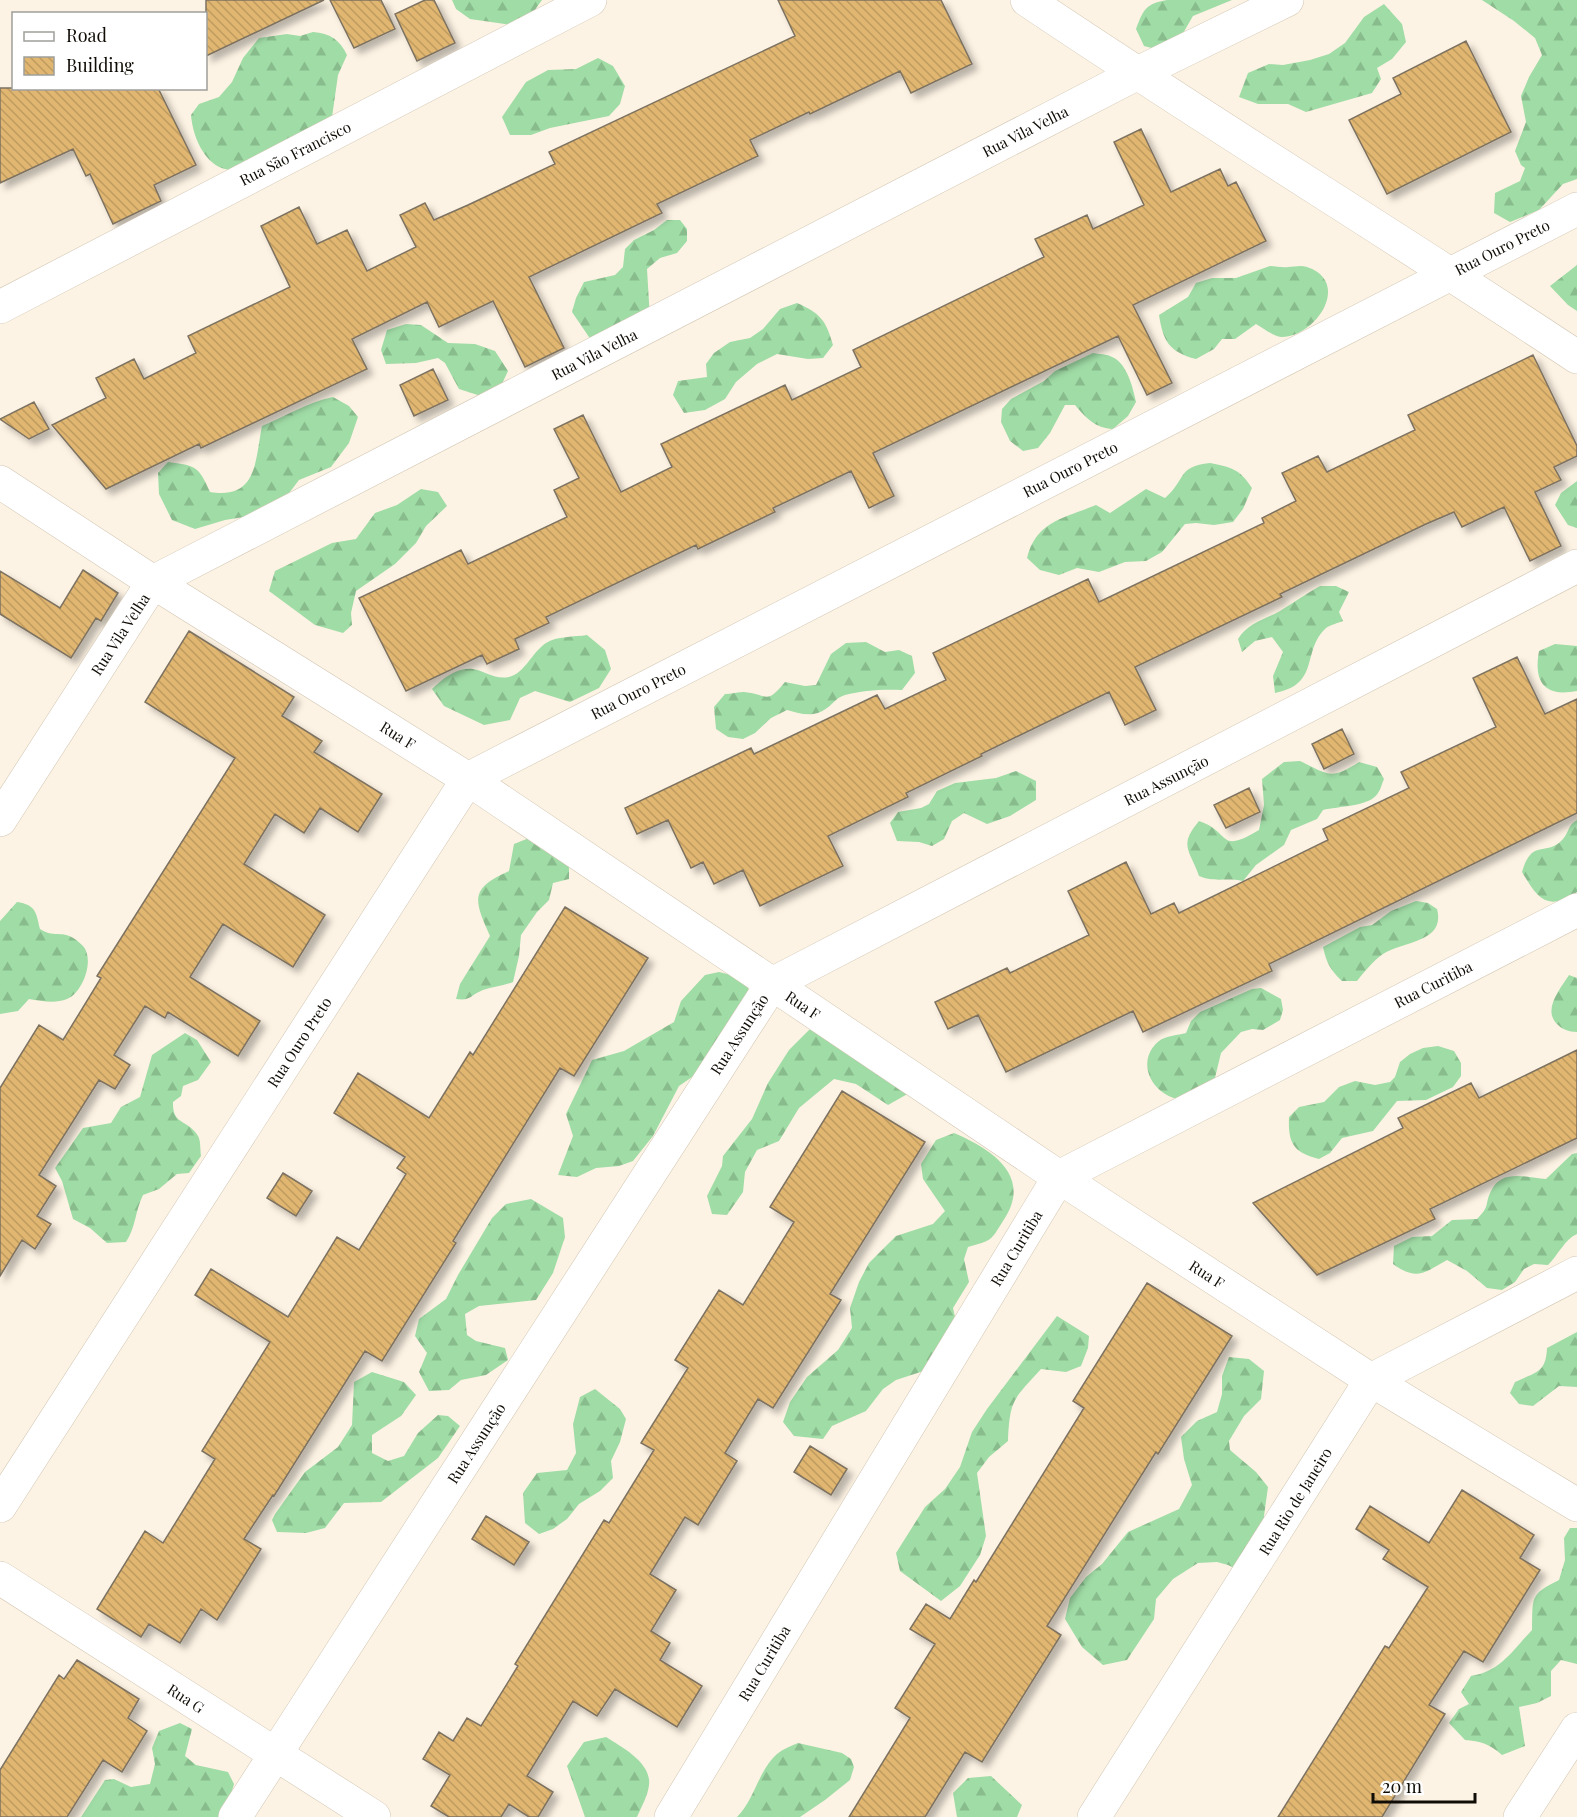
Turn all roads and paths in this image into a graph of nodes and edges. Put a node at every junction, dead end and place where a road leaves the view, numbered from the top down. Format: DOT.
graph roads {
  1 [pos="590,0"];
  2 [pos="1027,0"];
  3 [pos="1287,0"];
  4 [pos="1136,74"];
  5 [pos="1577,209"];
  6 [pos="1450,273"];
  7 [pos="0,307"];
  8 [pos="1577,357"];
  9 [pos="0,482"];
  10 [pos="1577,566"];
  11 [pos="153,582"];
  12 [pos="468,778"];
  13 [pos="0,819"];
  14 [pos="1577,910"];
  15 [pos="772,984"];
  16 [pos="1059,1177"];
  17 [pos="1577,1274"];
  18 [pos="1371,1380"];
  19 [pos="1577,1505"];
  20 [pos="0,1506"];
  21 [pos="0,1578"];
  22 [pos="1577,1729"];
  23 [pos="274,1755"];
  24 [pos="235,1817"];
  25 [pos="374,1817"];
  26 [pos="671,1817"];
  27 [pos="1094,1817"];
  28 [pos="1520,1817"];
  1 -- 7 [label="street, Rua São Francisco"];
  2 -- 4 [label="street"];
  3 -- 4 [label="street, Rua Vila Velha"];
  4 -- 6 [label="street"];
  4 -- 11 [label="street, Rua Vila Velha"];
  5 -- 6 [label="street, Rua Ouro Preto"];
  6 -- 8 [label="street"];
  6 -- 12 [label="street, Rua Ouro Preto"];
  9 -- 11 [label="street, Rua F"];
  10 -- 15 [label="street, Rua Assunção"];
  11 -- 12 [label="street, Rua F"];
  11 -- 13 [label="street, Rua Vila Velha"];
  12 -- 15 [label="street, Rua F"];
  12 -- 20 [label="street, Rua Ouro Preto"];
  14 -- 16 [label="street, Rua Curitiba"];
  15 -- 16 [label="street, Rua F"];
  15 -- 23 [label="street, Rua Assunção"];
  16 -- 18 [label="street, Rua F"];
  16 -- 26 [label="street, Rua Curitiba"];
  17 -- 18 [label="street"];
  18 -- 19 [label="street, Rua F"];
  18 -- 27 [label="street, Rua Rio de Janeiro"];
  21 -- 23 [label="street, Rua G"];
  22 -- 28 [label="street"];
  23 -- 24 [label="street, Rua Assunção"];
  23 -- 25 [label="street, Rua G"];
}
